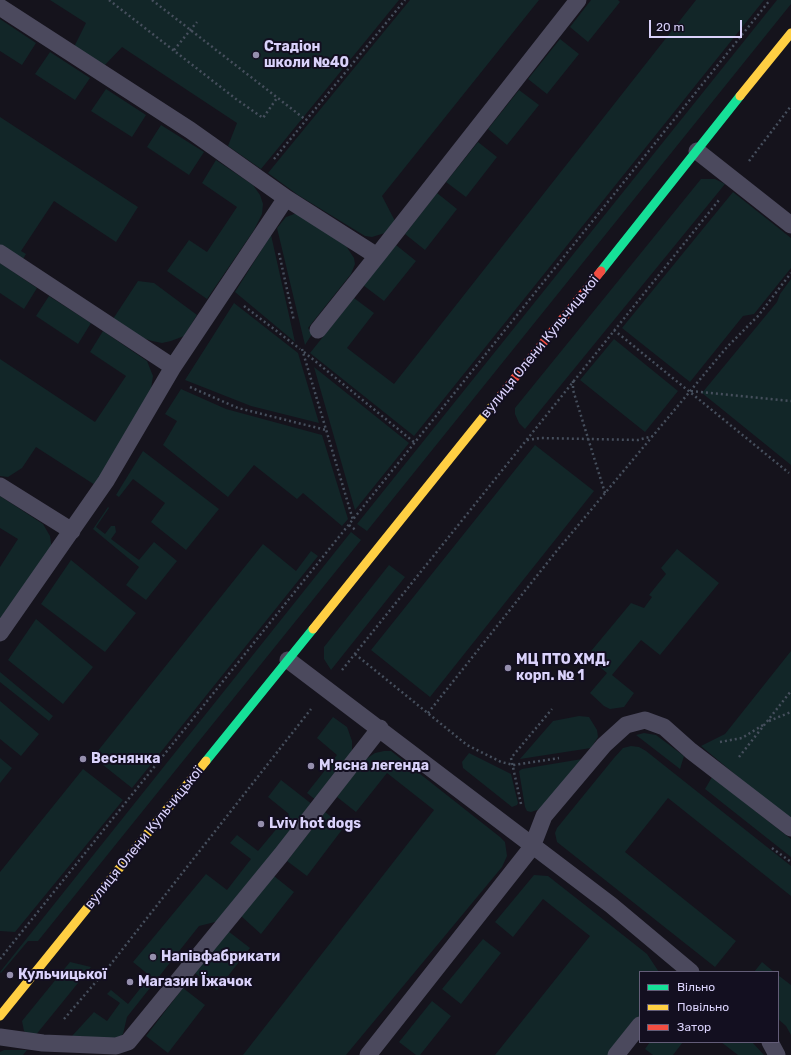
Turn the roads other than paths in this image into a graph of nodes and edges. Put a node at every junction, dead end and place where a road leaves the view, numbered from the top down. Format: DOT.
graph roads {
  1 [pos="578,0"];
  2 [pos="0,7"];
  3 [pos="791,33"];
  4 [pos="697,151"];
  5 [pos="286,198"];
  6 [pos="791,226"];
  7 [pos="0,253"];
  8 [pos="377,256"];
  9 [pos="318,330"];
  10 [pos="170,373"];
  11 [pos="0,486"];
  12 [pos="72,531"];
  13 [pos="0,633"];
  14 [pos="288,660"];
  15 [pos="380,728"];
  16 [pos="791,828"];
  17 [pos="532,847"];
  18 [pos="686,971"];
  19 [pos="0,1016"];
  20 [pos="639,1026"];
  21 [pos="0,1038"];
  22 [pos="770,1043"];
  23 [pos="368,1055"];
  24 [pos="616,1055"];
  25 [pos="776,1055"];
  1 -- 8 [label="lane"];
  2 -- 5 [label="lane"];
  3 -- 4 [label="street, вулиця Олени Кульчицької"];
  4 -- 6 [label="lane"];
  4 -- 14 [label="street, вулиця Олени Кульчицької"];
  5 -- 8 [label="lane"];
  5 -- 10 [label="lane"];
  7 -- 10 [label="lane"];
  8 -- 9 [label="lane"];
  10 -- 12 [label="lane"];
  11 -- 12 [label="lane"];
  12 -- 13 [label="lane"];
  14 -- 15 [label="lane"];
  14 -- 19 [label="street, вулиця Олени Кульчицької"];
  15 -- 17 [label="lane"];
  15 -- 21 [label="lane"];
  16 -- 17 [label="lane"];
  17 -- 18 [label="lane"];
  17 -- 23 [label="lane"];
  20 -- 24 [label="lane"];
  22 -- 25 [label="lane"];
}
